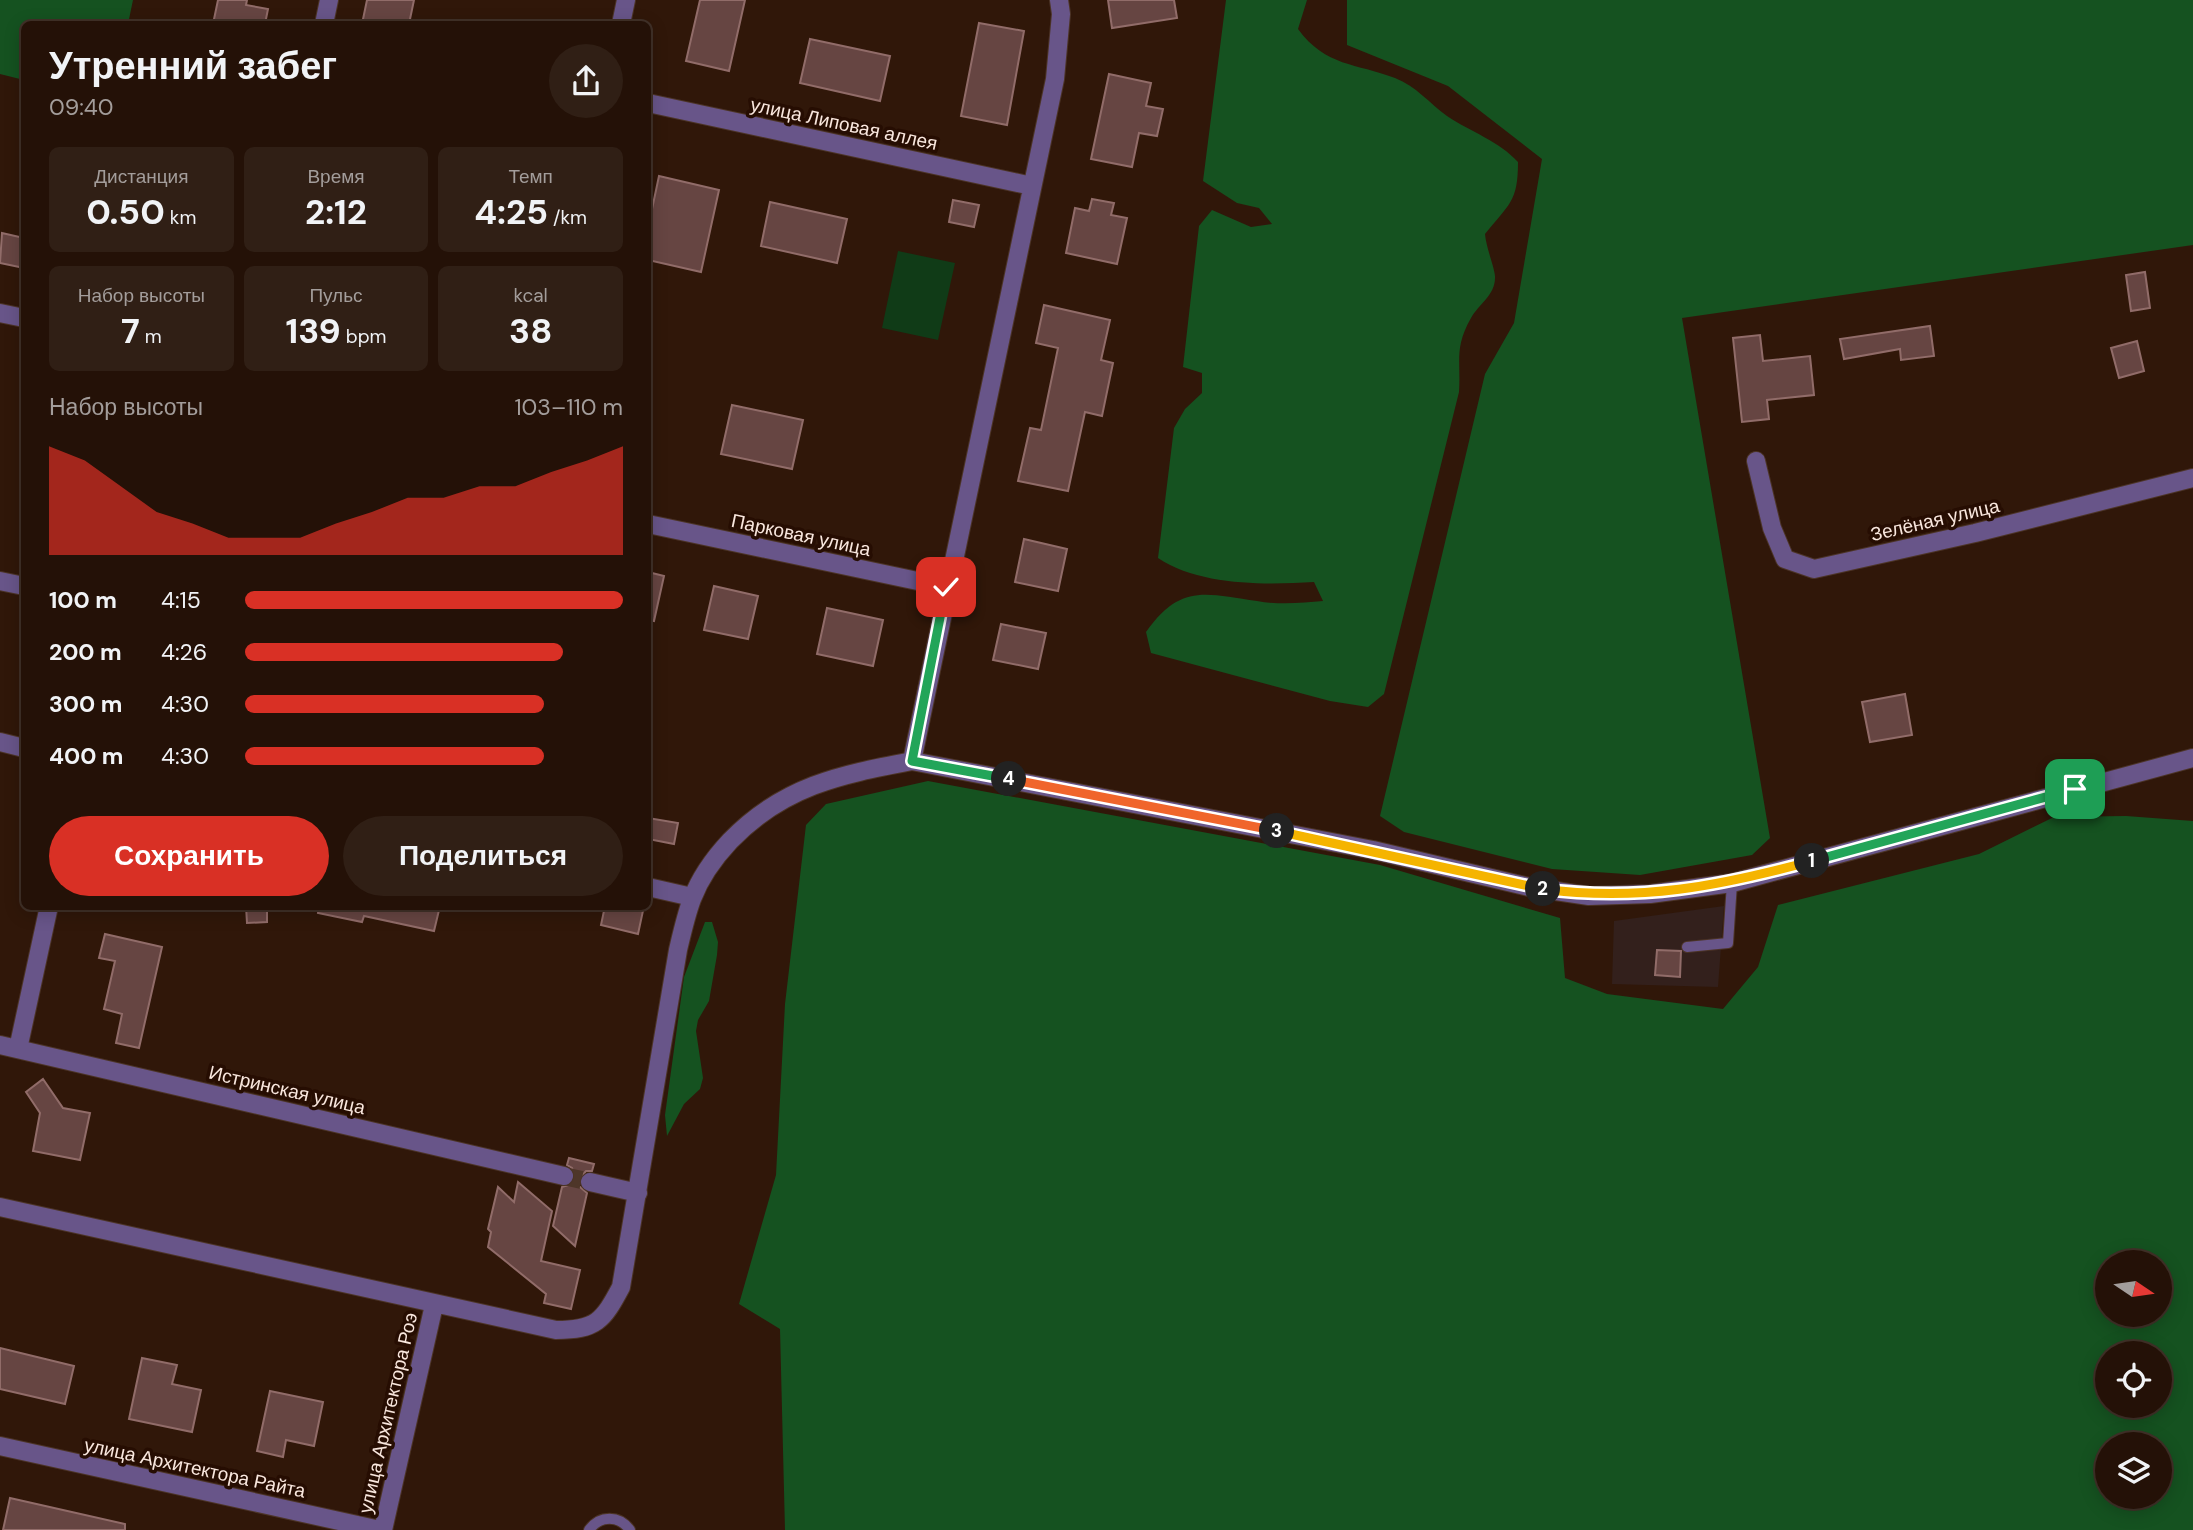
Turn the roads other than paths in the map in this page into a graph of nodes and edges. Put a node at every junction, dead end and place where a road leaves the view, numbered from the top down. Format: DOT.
graph roads {
  1 [pos="329,0"];
  2 [pos="626,0"];
  3 [pos="1059,0"];
  4 [pos="325,21"];
  5 [pos="622,21"];
  6 [pos="651,104"];
  7 [pos="1032,186"];
  8 [pos="0,313"];
  9 [pos="21,317"];
  10 [pos="1756,461"];
  11 [pos="2193,478"];
  12 [pos="651,525"];
  13 [pos="0,581"];
  14 [pos="21,585"];
  15 [pos="946,587"];
  16 [pos="0,742"];
  17 [pos="21,747"];
  18 [pos="2193,758"];
  19 [pos="912,761"];
  20 [pos="1732,883"];
  21 [pos="651,888"];
  22 [pos="692,897"];
  23 [pos="48,910"];
  24 [pos="1687,947"];
  25 [pos="9,1047"];
  26 [pos="564,1176"];
  27 [pos="590,1182"];
  28 [pos="638,1193"];
  29 [pos="0,1206"];
  30 [pos="434,1305"];
  31 [pos="0,1446"];
  32 [pos="382,1530"];
  33 [pos="589,1530"];
  34 [pos="630,1530"];
  1 -- 4 [label="street"];
  2 -- 5 [label="street"];
  3 -- 7 [label="street"];
  6 -- 7 [label="street, улица Липовая аллея"];
  7 -- 15 [label="street"];
  8 -- 9 [label="street"];
  10 -- 11 [label="street, Зелёная улица"];
  12 -- 15 [label="street, Парковая улица"];
  13 -- 14 [label="street"];
  15 -- 19 [label="street"];
  16 -- 17 [label="street"];
  18 -- 20 [label="street"];
  19 -- 20 [label="street"];
  19 -- 22 [label="street"];
  20 -- 24 [label="lane"];
  21 -- 22 [label="street"];
  22 -- 28 [label="street"];
  23 -- 25 [label="street"];
  25 -- 26 [label="street, Истринская улица"];
  27 -- 28 [label="street"];
  28 -- 30 [label="street"];
  29 -- 30 [label="street"];
  30 -- 32 [label="street, улица Архитектора Роэ"];
  31 -- 32 [label="street, улица Архитектора Райта"];
  33 -- 34 [label="lane"];
}
